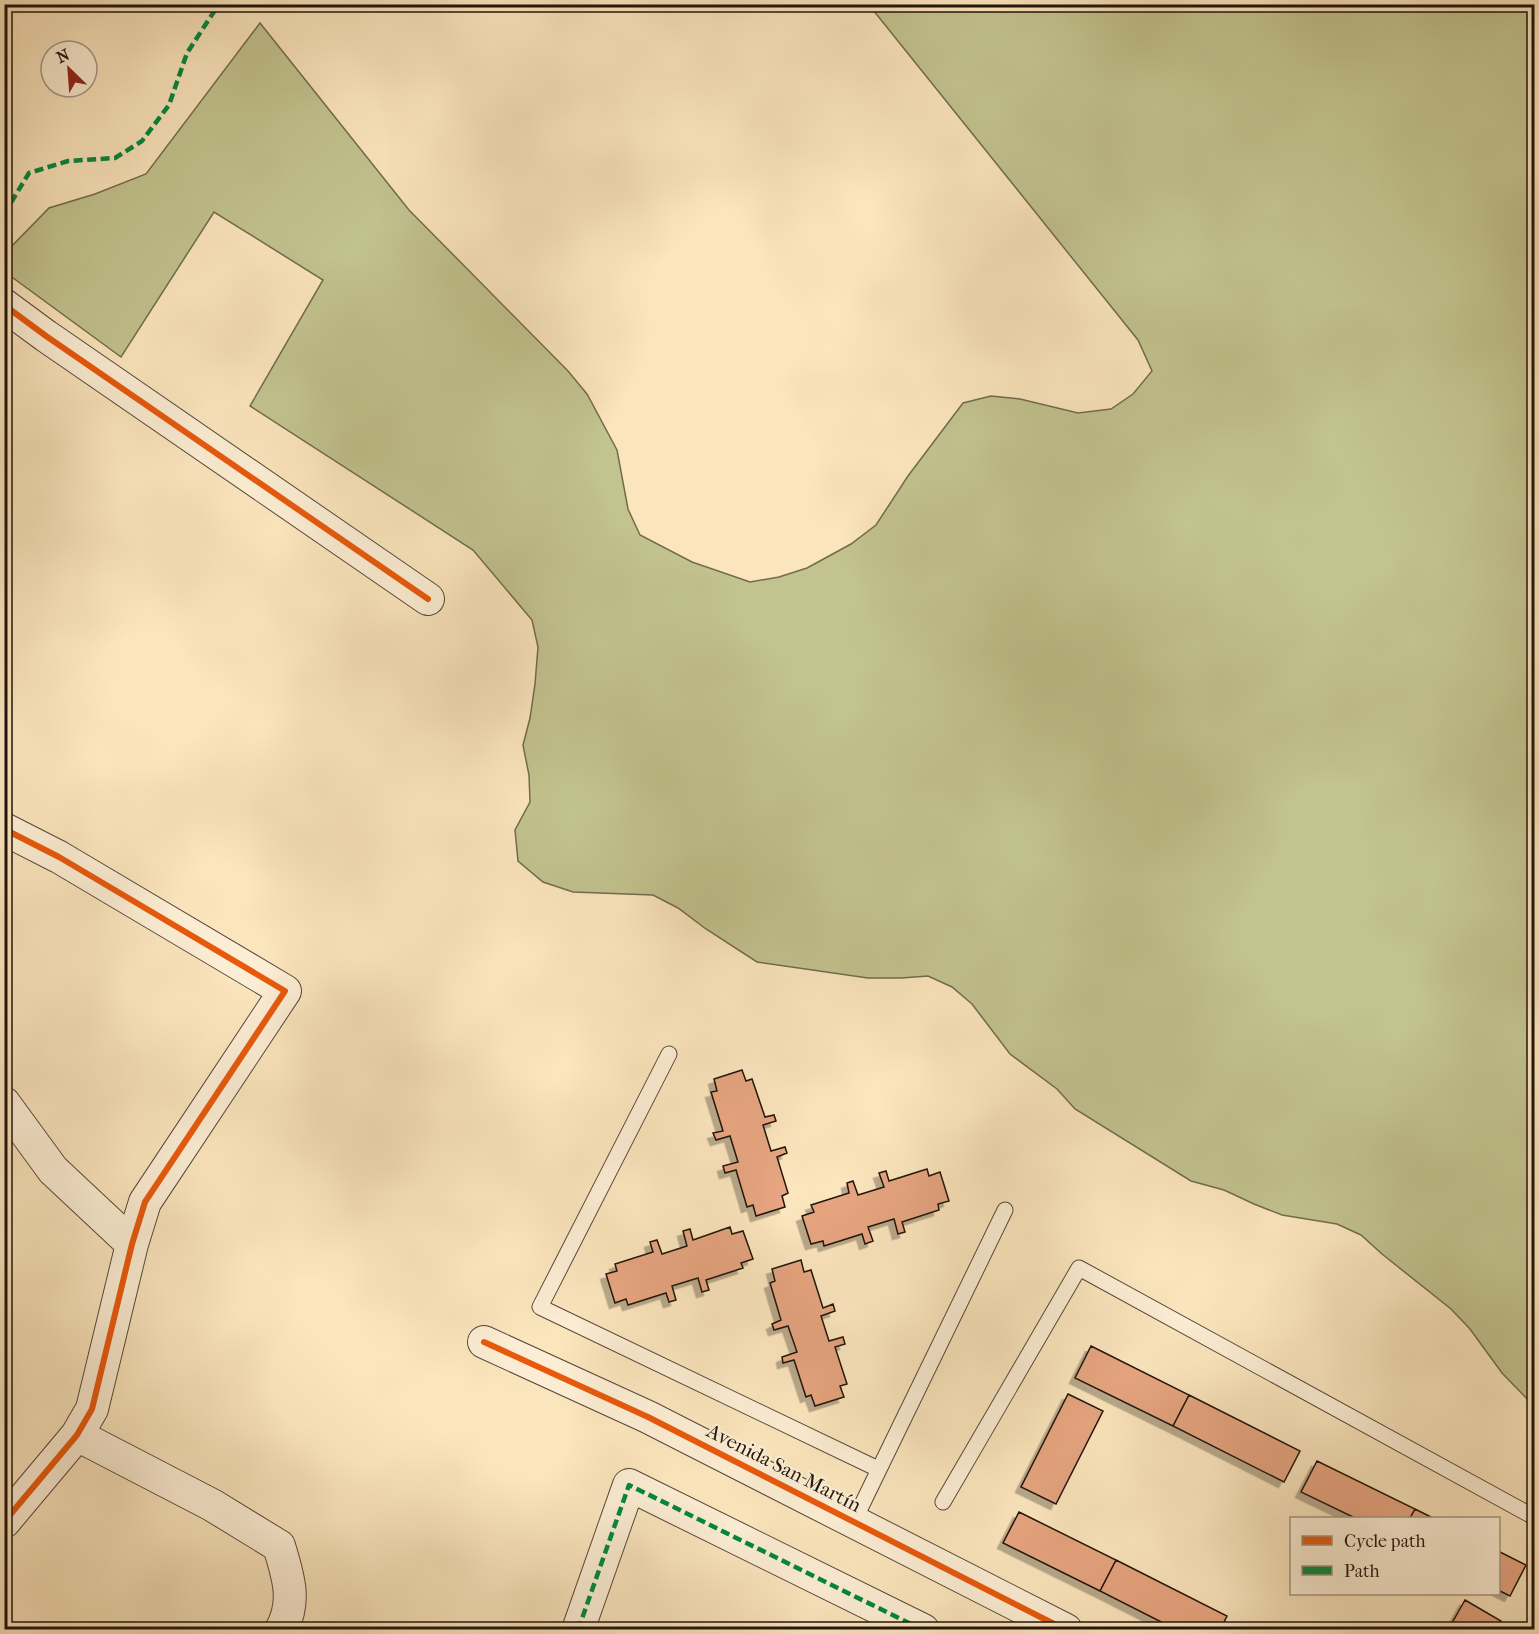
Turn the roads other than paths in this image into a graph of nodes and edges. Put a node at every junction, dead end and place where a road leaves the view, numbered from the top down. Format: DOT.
graph roads {
  1 [pos="4,305"];
  2 [pos="428,599"];
  3 [pos="4,829"];
  4 [pos="669,1054"];
  5 [pos="4,1103"];
  6 [pos="1005,1210"];
  7 [pos="132,1244"];
  8 [pos="484,1342"];
  9 [pos="76,1435"];
  10 [pos="878,1469"];
  11 [pos="943,1502"];
  12 [pos="1534,1517"];
  13 [pos="854,1521"];
  14 [pos="4,1522"];
  15 [pos="281,1629"];
  16 [pos="578,1629"];
  17 [pos="920,1629"];
  18 [pos="1066,1629"];
  1 -- 2 [label="street"];
  3 -- 7 [label="street"];
  4 -- 10 [label="lane"];
  5 -- 7 [label="street"];
  6 -- 10 [label="lane"];
  7 -- 9 [label="street"];
  8 -- 13 [label="street, Avenida San Martín"];
  9 -- 14 [label="street"];
  9 -- 15 [label="street"];
  10 -- 13 [label="lane"];
  11 -- 12 [label="lane"];
  13 -- 18 [label="street, Avenida San Martín"];
  16 -- 17 [label="street"];
}
